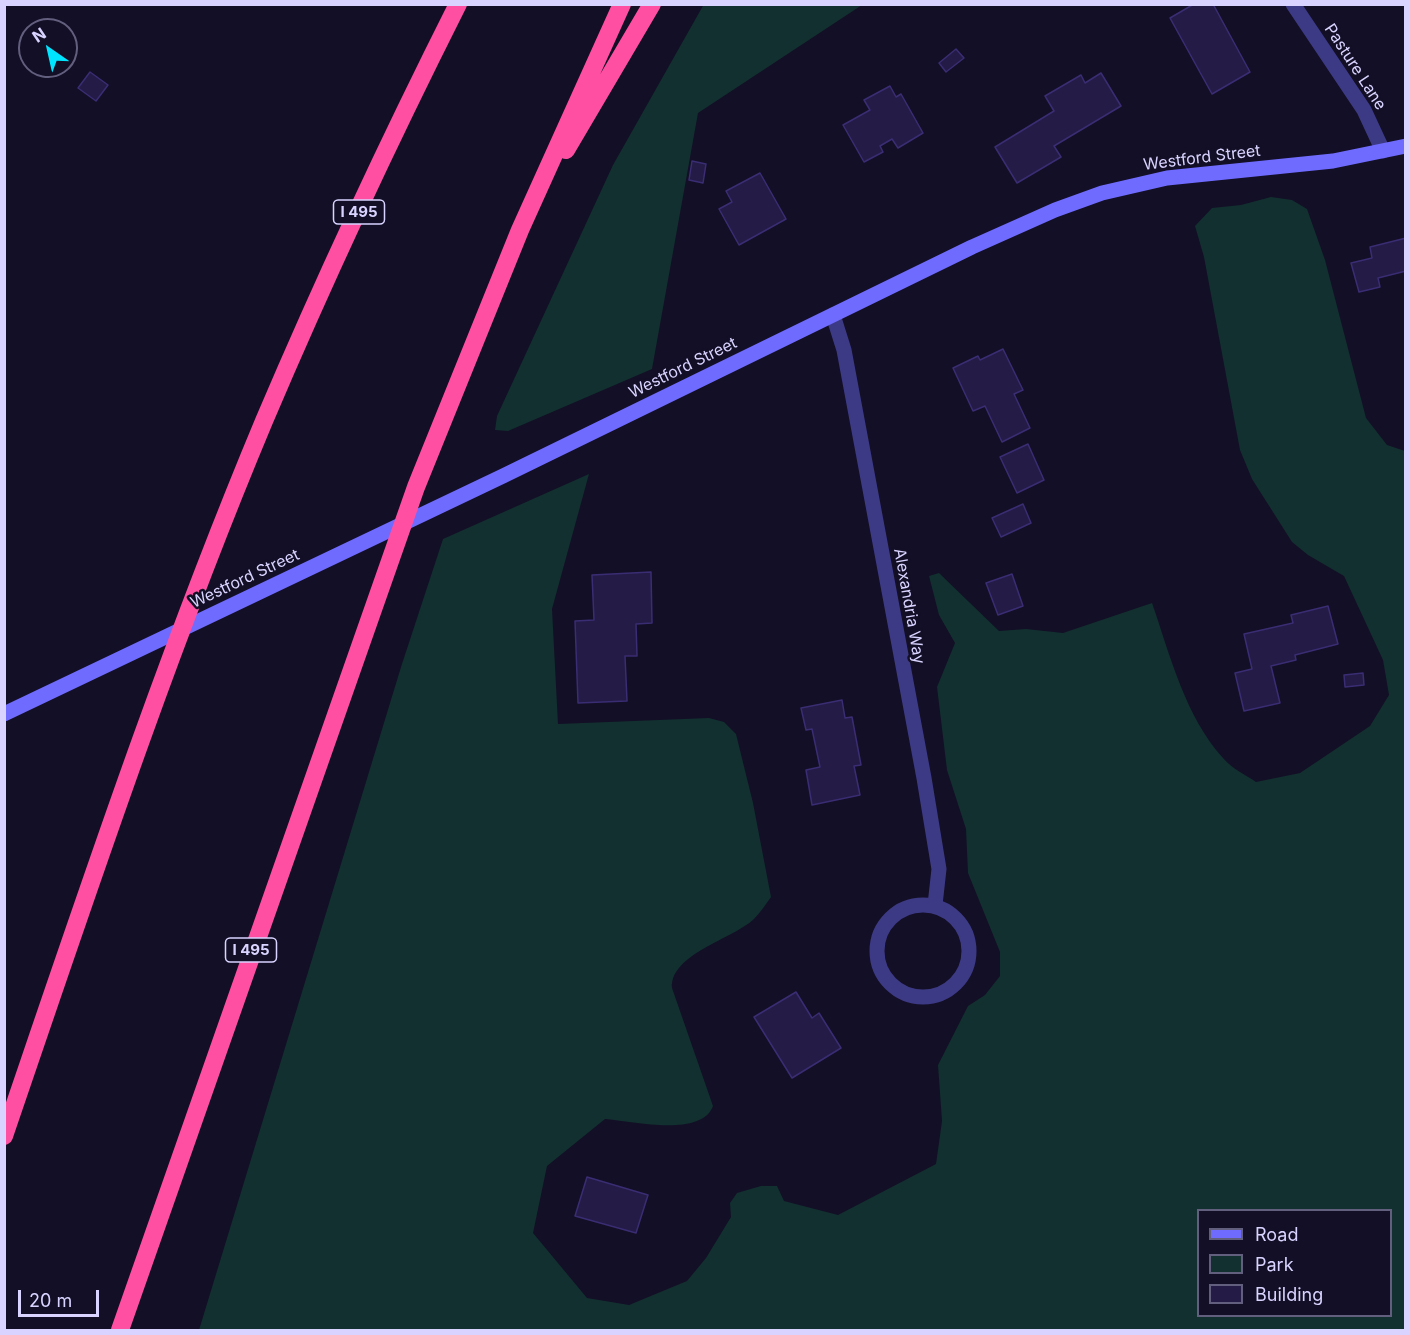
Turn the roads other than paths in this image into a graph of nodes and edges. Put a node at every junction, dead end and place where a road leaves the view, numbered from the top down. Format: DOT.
graph roads {
  1 [pos="447,4"];
  2 [pos="458,4"];
  3 [pos="622,4"];
  4 [pos="652,4"];
  5 [pos="1293,4"];
  6 [pos="408,104"];
  7 [pos="1406,146"];
  8 [pos="1383,151"];
  9 [pos="520,230"];
  10 [pos="833,315"];
  11 [pos="4,714"];
  12 [pos="935,905"];
  13 [pos="4,1136"];
  14 [pos="120,1330"];
  1 -- 6 [label="highway"];
  2 -- 6 [label="highway, I 495"];
  3 -- 9 [label="highway, I 495"];
  4 -- 9 [label="highway"];
  5 -- 8 [label="street, Pasture Lane"];
  6 -- 13 [label="highway, I 495"];
  7 -- 8 [label="main road, Westford Street"];
  8 -- 10 [label="main road, Westford Street"];
  9 -- 14 [label="highway, I 495"];
  10 -- 11 [label="main road, Westford Street"];
  10 -- 12 [label="street, Alexandria Way"];
  12 -- 12 [label="street"];
}
